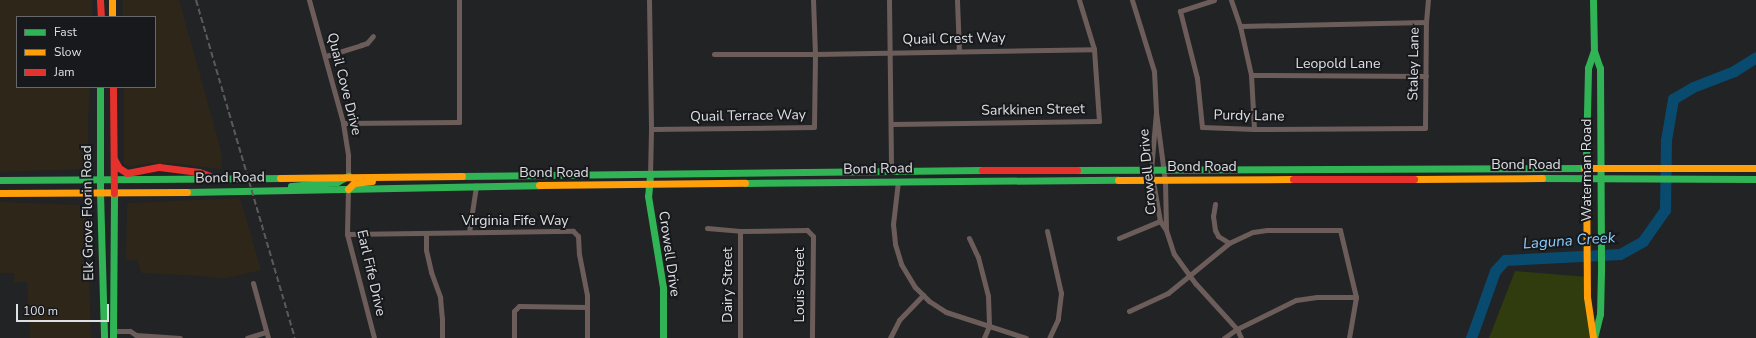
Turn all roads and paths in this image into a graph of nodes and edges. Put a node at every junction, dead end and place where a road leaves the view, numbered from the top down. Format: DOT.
graph roads {
  1 [pos="100,0"];
  2 [pos="309,0"];
  3 [pos="459,0"];
  4 [pos="649,0"];
  5 [pos="813,0"];
  6 [pos="889,0"];
  7 [pos="957,0"];
  8 [pos="1079,0"];
  9 [pos="1132,0"];
  10 [pos="1214,0"];
  11 [pos="1231,0"];
  12 [pos="1428,0"];
  13 [pos="1593,0"];
  14 [pos="110,2"];
  15 [pos="100,16"];
  16 [pos="112,16"];
  17 [pos="1426,22"];
  18 [pos="1240,26"];
  19 [pos="373,36"];
  20 [pos="1094,48"];
  21 [pos="959,51"];
  22 [pos="1594,51"];
  23 [pos="891,53"];
  24 [pos="714,54"];
  25 [pos="815,54"];
  26 [pos="326,56"];
  27 [pos="1251,75"];
  28 [pos="1426,76"];
  29 [pos="100,88"];
  30 [pos="113,88"];
  31 [pos="1156,112"];
  32 [pos="343,123"];
  33 [pos="891,124"];
  34 [pos="1425,128"];
  35 [pos="651,129"];
  36 [pos="1254,129"];
  37 [pos="114,160"];
  38 [pos="1586,168"];
  39 [pos="1600,168"];
  40 [pos="1756,168"];
  41 [pos="956,170"];
  42 [pos="1151,170"];
  43 [pos="1164,170"];
  44 [pos="891,171"];
  45 [pos="539,175"];
  46 [pos="650,175"];
  47 [pos="348,176"];
  48 [pos="420,176"];
  49 [pos="1586,178"];
  50 [pos="1600,178"];
  51 [pos="217,179"];
  52 [pos="1756,179"];
  53 [pos="0,180"];
  54 [pos="100,180"];
  55 [pos="114,180"];
  56 [pos="898,181"];
  57 [pos="1152,181"];
  58 [pos="1165,181"];
  59 [pos="649,185"];
  60 [pos="476,186"];
  61 [pos="348,189"];
  62 [pos="279,191"];
  63 [pos="0,192"];
  64 [pos="100,192"];
  65 [pos="114,192"];
  66 [pos="1215,204"];
  67 [pos="1160,221"];
  68 [pos="707,228"];
  69 [pos="1166,230"];
  70 [pos="469,232"];
  71 [pos="740,232"];
  72 [pos="1047,232"];
  73 [pos="426,233"];
  74 [pos="347,234"];
  75 [pos="969,238"];
  76 [pos="1119,238"];
  77 [pos="1229,243"];
  78 [pos="1190,275"];
  79 [pos="253,283"];
  80 [pos="923,295"];
  81 [pos="1356,297"];
  82 [pos="587,307"];
  83 [pos="103,309"];
  84 [pos="1129,311"];
  85 [pos="990,326"];
  86 [pos="1237,329"];
  87 [pos="266,332"];
  88 [pos="113,334"];
  89 [pos="134,336"];
  90 [pos="104,338"];
  91 [pos="108,338"];
  92 [pos="180,338"];
  93 [pos="247,338"];
  94 [pos="268,338"];
  95 [pos="374,338"];
  96 [pos="442,338"];
  97 [pos="514,338"];
  98 [pos="587,338"];
  99 [pos="663,338"];
  100 [pos="740,338"];
  101 [pos="812,338"];
  102 [pos="890,338"];
  103 [pos="984,338"];
  104 [pos="1026,338"];
  105 [pos="1049,338"];
  106 [pos="1224,338"];
  107 [pos="1241,338"];
  108 [pos="1349,338"];
  109 [pos="1594,338"];
  1 -- 15 [label="main road"];
  2 -- 26 [label="street, Quail Cove Drive"];
  3 -- 32 [label="street"];
  4 -- 35 [label="street"];
  5 -- 25 [label="street, Quail Terrace Way"];
  6 -- 23 [label="street"];
  7 -- 21 [label="street"];
  8 -- 20 [label="street, Sarkkinen Street"];
  9 -- 31 [label="street"];
  10 -- 36 [label="street, Purdy Lane"];
  11 -- 18 [label="street"];
  12 -- 17 [label="street, Staley Lane"];
  13 -- 22 [label="main road, Waterman Road"];
  14 -- 16 [label="main road"];
  17 -- 18 [label="street"];
  17 -- 28 [label="street, Staley Lane"];
  18 -- 27 [label="street"];
  19 -- 26 [label="street"];
  20 -- 21 [label="street, Quail Crest Way"];
  20 -- 33 [label="street, Sarkkinen Street"];
  21 -- 23 [label="street, Quail Crest Way"];
  22 -- 38 [label="main road, Waterman Road"];
  22 -- 39 [label="main road, Waterman Road"];
  23 -- 25 [label="street, Quail Crest Way"];
  23 -- 33 [label="street"];
  24 -- 25 [label="street, Quail Crest Way"];
  25 -- 35 [label="street, Quail Terrace Way"];
  26 -- 32 [label="street, Quail Cove Drive"];
  27 -- 28 [label="street, Leopold Lane"];
  27 -- 36 [label="street"];
  28 -- 34 [label="street, Staley Lane"];
  29 -- 54 [label="main road, Elk Grove Florin Road"];
  30 -- 37 [label="main road, Elk Grove Florin Road"];
  31 -- 42 [label="street, Crowell Drive"];
  31 -- 43 [label="street, Crowell Drive"];
  32 -- 47 [label="street, Quail Cove Drive"];
  33 -- 44 [label="street"];
  34 -- 36 [label="street, Purdy Lane"];
  35 -- 46 [label="street"];
  37 -- 51 [label="main road"];
  37 -- 55 [label="main road, Elk Grove Florin Road"];
  38 -- 39 [label="main road, Bond Road"];
  38 -- 43 [label="main road, Bond Road"];
  38 -- 49 [label="main road, Waterman Road"];
  39 -- 40 [label="main road, Bond Road"];
  39 -- 50 [label="main road, Waterman Road"];
  41 -- 42 [label="main road, Bond Road"];
  41 -- 44 [label="main road, Bond Road"];
  41 -- 56 [label="main road"];
  42 -- 43 [label="main road, Bond Road"];
  42 -- 57 [label="street, Crowell Drive"];
  43 -- 58 [label="street, Crowell Drive"];
  44 -- 46 [label="main road, Bond Road"];
  45 -- 46 [label="main road, Bond Road"];
  45 -- 48 [label="main road, Bond Road"];
  45 -- 60 [label="main road"];
  46 -- 59 [label="main road, Crowell Drive"];
  47 -- 48 [label="main road, Bond Road"];
  47 -- 51 [label="main road, Bond Road"];
  47 -- 62 [label="main road"];
  48 -- 61 [label="main road"];
  49 -- 50 [label="main road, Bond Road"];
  49 -- 58 [label="main road, Bond Road"];
  49 -- 109 [label="main road, Waterman Road"];
  50 -- 52 [label="main road, Bond Road"];
  50 -- 109 [label="main road, Waterman Road"];
  51 -- 55 [label="main road, Bond Road"];
  53 -- 54 [label="main road, Bond Road"];
  54 -- 55 [label="main road, Bond Road"];
  54 -- 64 [label="main road, Elk Grove Florin Road"];
  55 -- 65 [label="main road, Elk Grove Florin Road"];
  56 -- 57 [label="main road, Bond Road"];
  56 -- 59 [label="main road, Bond Road"];
  56 -- 80 [label="street"];
  57 -- 58 [label="main road, Bond Road"];
  57 -- 67 [label="street, Crowell Drive"];
  58 -- 69 [label="street, Crowell Drive"];
  59 -- 60 [label="main road, Bond Road"];
  59 -- 99 [label="main road, Crowell Drive"];
  60 -- 61 [label="main road, Bond Road"];
  60 -- 70 [label="street"];
  61 -- 62 [label="main road, Bond Road"];
  61 -- 74 [label="street, Earl Fife Drive"];
  62 -- 65 [label="main road, Bond Road"];
  63 -- 64 [label="main road, Bond Road"];
  64 -- 65 [label="main road, Bond Road"];
  64 -- 83 [label="main road, Elk Grove Florin Road"];
  65 -- 88 [label="main road, Elk Grove Florin Road"];
  66 -- 77 [label="street"];
  67 -- 69 [label="street, Crowell Drive"];
  67 -- 76 [label="street"];
  68 -- 71 [label="street, Louis Street"];
  69 -- 78 [label="street, Crowell Drive"];
  70 -- 73 [label="street, Virginia Fife Way"];
  70 -- 82 [label="street, Virginia Fife Way"];
  71 -- 100 [label="street, Dairy Street"];
  71 -- 101 [label="street, Louis Street"];
  72 -- 105 [label="street"];
  73 -- 74 [label="street, Virginia Fife Way"];
  73 -- 96 [label="street"];
  74 -- 95 [label="street, Earl Fife Drive"];
  75 -- 85 [label="street"];
  77 -- 78 [label="street"];
  77 -- 81 [label="street"];
  78 -- 84 [label="street"];
  78 -- 86 [label="street, Crowell Drive"];
  79 -- 87 [label="street"];
  80 -- 85 [label="street"];
  80 -- 102 [label="street"];
  81 -- 86 [label="street"];
  81 -- 108 [label="street"];
  82 -- 97 [label="street"];
  82 -- 98 [label="street, Virginia Fife Way"];
  83 -- 90 [label="main road, Elk Grove Florin Road"];
  83 -- 91 [label="main road"];
  85 -- 103 [label="street"];
  85 -- 104 [label="street"];
  86 -- 106 [label="street"];
  86 -- 107 [label="street, Crowell Drive"];
  87 -- 93 [label="street"];
  87 -- 94 [label="street"];
  88 -- 89 [label="street"];
  89 -- 92 [label="street"];
}
